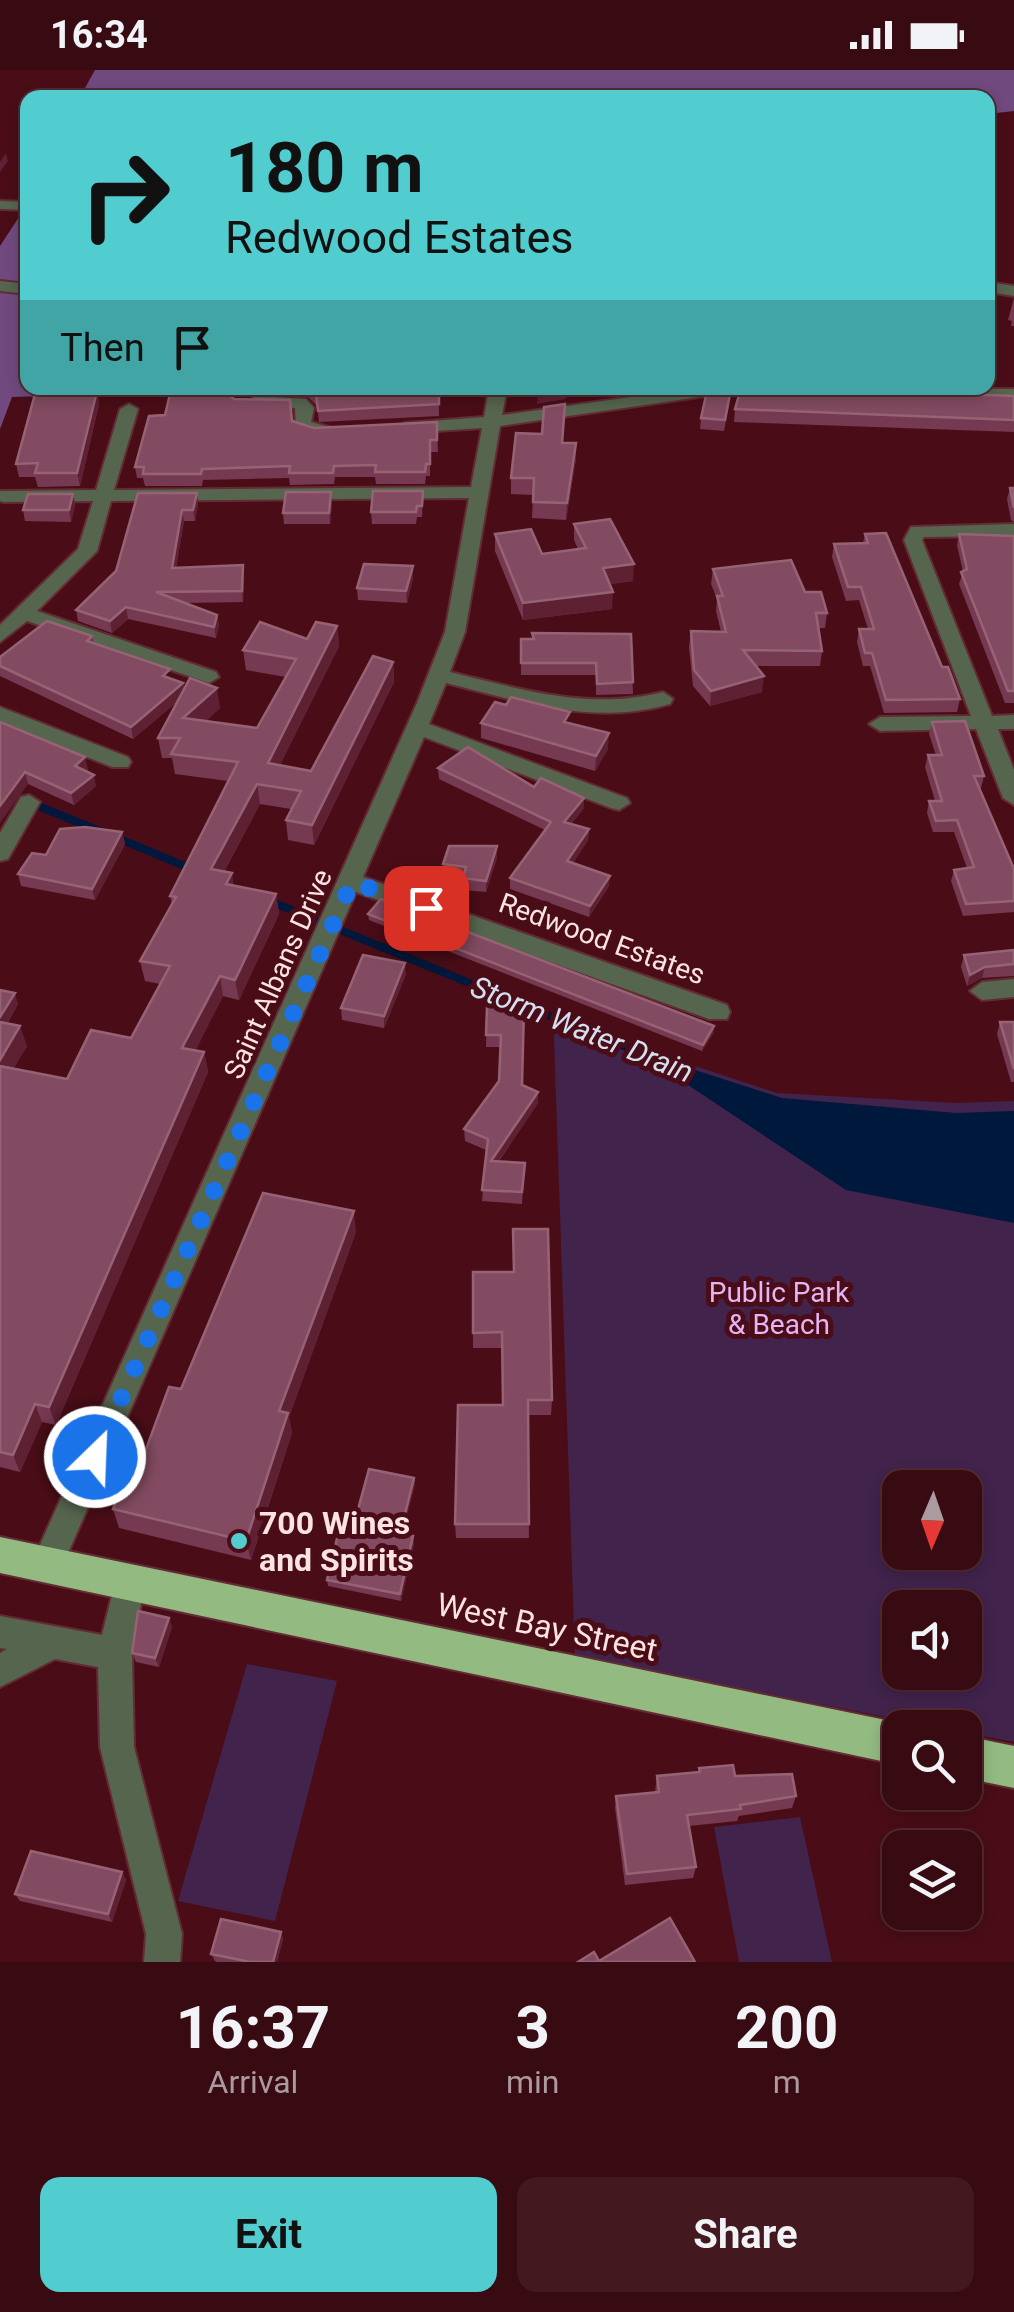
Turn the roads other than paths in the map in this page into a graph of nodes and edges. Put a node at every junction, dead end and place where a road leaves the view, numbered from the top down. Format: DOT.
graph roads {
  1 [pos="496,395"];
  2 [pos="678,395"];
  3 [pos="235,402"];
  4 [pos="129,409"];
  5 [pos="490,422"];
  6 [pos="389,429"];
  7 [pos="352,430"];
  8 [pos="478,492"];
  9 [pos="104,494"];
  10 [pos="4,496"];
  11 [pos="1014,530"];
  12 [pos="24,613"];
  13 [pos="0,636"];
  14 [pos="438,675"];
  15 [pos="209,678"];
  16 [pos="663,699"];
  17 [pos="0,714"];
  18 [pos="1014,722"];
  19 [pos="984,723"];
  20 [pos="880,724"];
  21 [pos="415,726"];
  22 [pos="120,762"];
  23 [pos="1014,798"];
  24 [pos="29,802"];
  25 [pos="618,803"];
  26 [pos="0,853"];
  27 [pos="352,882"];
  28 [pos="1014,988"];
  29 [pos="982,991"];
  30 [pos="718,1012"];
  31 [pos="0,1556"];
  32 [pos="46,1565"];
  33 [pos="128,1582"];
  34 [pos="0,1632"];
  35 [pos="53,1642"];
  36 [pos="115,1654"];
  37 [pos="0,1671"];
  38 [pos="882,1740"];
  39 [pos="982,1760"];
  40 [pos="1014,1767"];
  41 [pos="162,1962"];
  1 -- 5 [label="street, Saint Albans Drive"];
  2 -- 5 [label="street"];
  3 -- 7 [label="street"];
  4 -- 9 [label="street"];
  5 -- 6 [label="street"];
  5 -- 8 [label="street, Saint Albans Drive"];
  8 -- 9 [label="street"];
  8 -- 14 [label="street, Saint Albans Drive"];
  9 -- 10 [label="street"];
  9 -- 12 [label="street"];
  11 -- 19 [label="street"];
  12 -- 13 [label="street"];
  12 -- 15 [label="street"];
  14 -- 16 [label="street"];
  14 -- 21 [label="street, Saint Albans Drive"];
  17 -- 22 [label="street"];
  18 -- 19 [label="street"];
  19 -- 20 [label="street"];
  19 -- 23 [label="street"];
  21 -- 25 [label="street"];
  21 -- 27 [label="street, Saint Albans Drive"];
  24 -- 26 [label="street"];
  27 -- 30 [label="street, Redwood Estates"];
  27 -- 32 [label="street, Saint Albans Drive"];
  28 -- 29 [label="street"];
  31 -- 32 [label="highway, West Bay Street"];
  32 -- 33 [label="highway, West Bay Street"];
  33 -- 36 [label="street"];
  33 -- 38 [label="highway, West Bay Street"];
  34 -- 35 [label="street"];
  35 -- 36 [label="street"];
  35 -- 37 [label="street"];
  36 -- 41 [label="street"];
  39 -- 40 [label="highway"];
}
